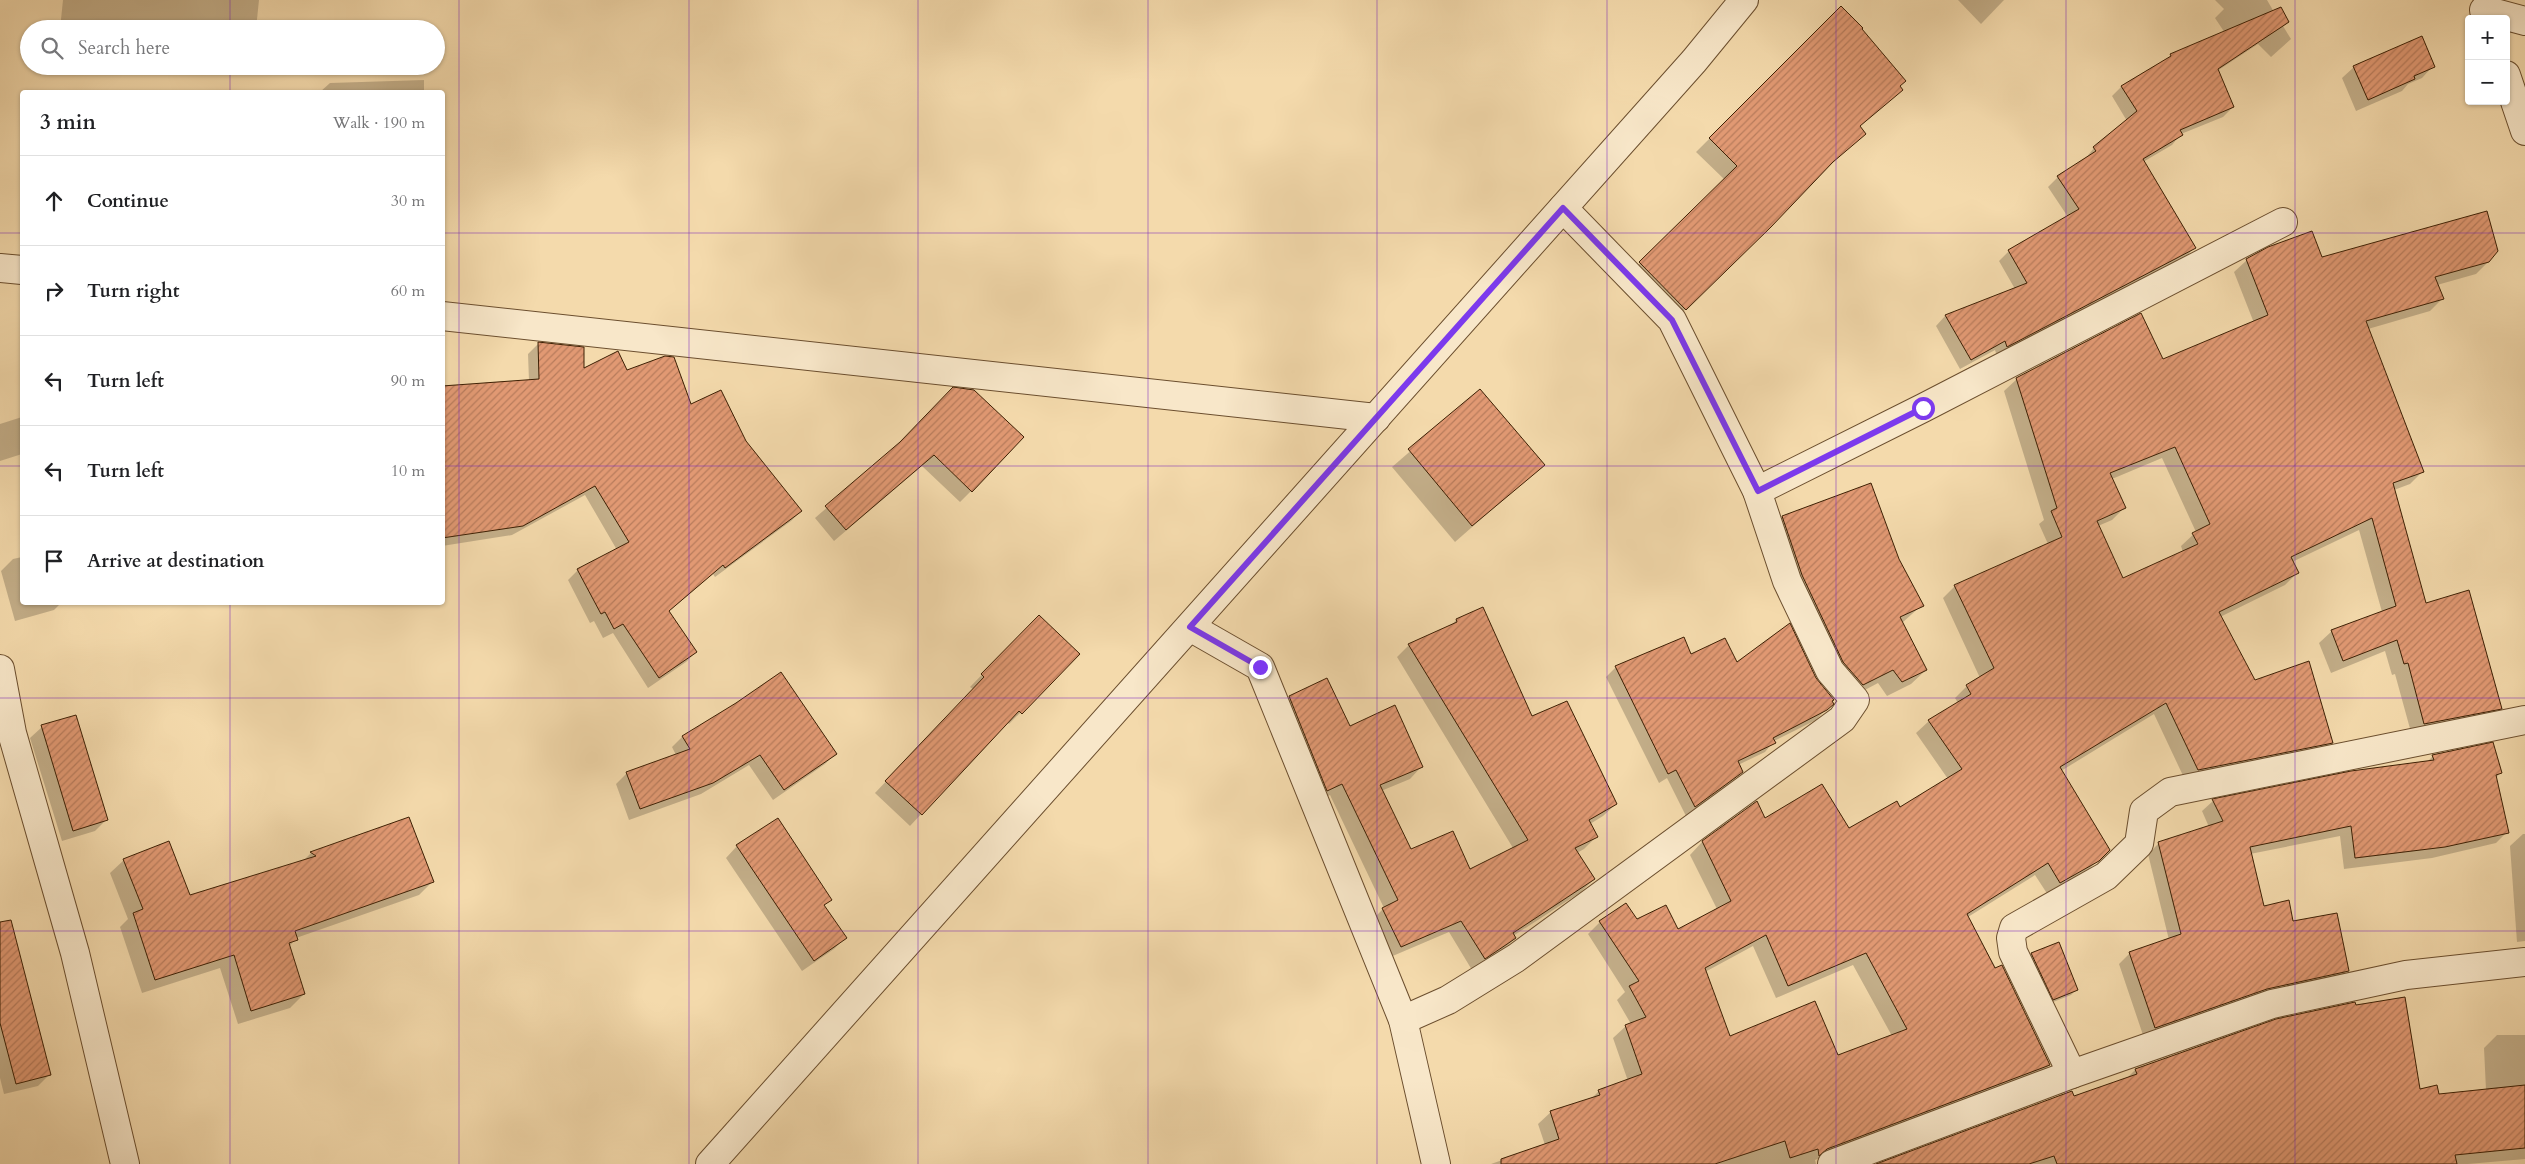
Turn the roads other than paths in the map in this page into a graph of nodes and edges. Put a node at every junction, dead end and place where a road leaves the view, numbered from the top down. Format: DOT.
graph roads {
  1 [pos="1744,0"];
  2 [pos="2483,10"];
  3 [pos="2525,21"];
  4 [pos="2510,87"];
  5 [pos="2525,131"];
  6 [pos="1563,208"];
  7 [pos="2283,222"];
  8 [pos="0,268"];
  9 [pos="20,270"];
  10 [pos="445,316"];
  11 [pos="1376,418"];
  12 [pos="1758,491"];
  13 [pos="1190,627"];
  14 [pos="0,669"];
  15 [pos="2525,720"];
  16 [pos="6,735"];
  17 [pos="2525,962"];
  18 [pos="1403,1020"];
  19 [pos="2072,1074"];
  20 [pos="125,1164"];
  21 [pos="710,1164"];
  22 [pos="1436,1164"];
  23 [pos="1832,1164"];
  1 -- 6 [label="street"];
  2 -- 3 [label="street"];
  4 -- 5 [label="street"];
  6 -- 11 [label="street"];
  6 -- 12 [label="street"];
  7 -- 12 [label="street"];
  8 -- 9 [label="street"];
  10 -- 11 [label="street"];
  11 -- 13 [label="street"];
  12 -- 18 [label="street"];
  13 -- 18 [label="street"];
  13 -- 21 [label="street"];
  14 -- 16 [label="street"];
  15 -- 19 [label="street"];
  16 -- 20 [label="street"];
  17 -- 19 [label="street"];
  18 -- 22 [label="street"];
  19 -- 23 [label="street"];
}
